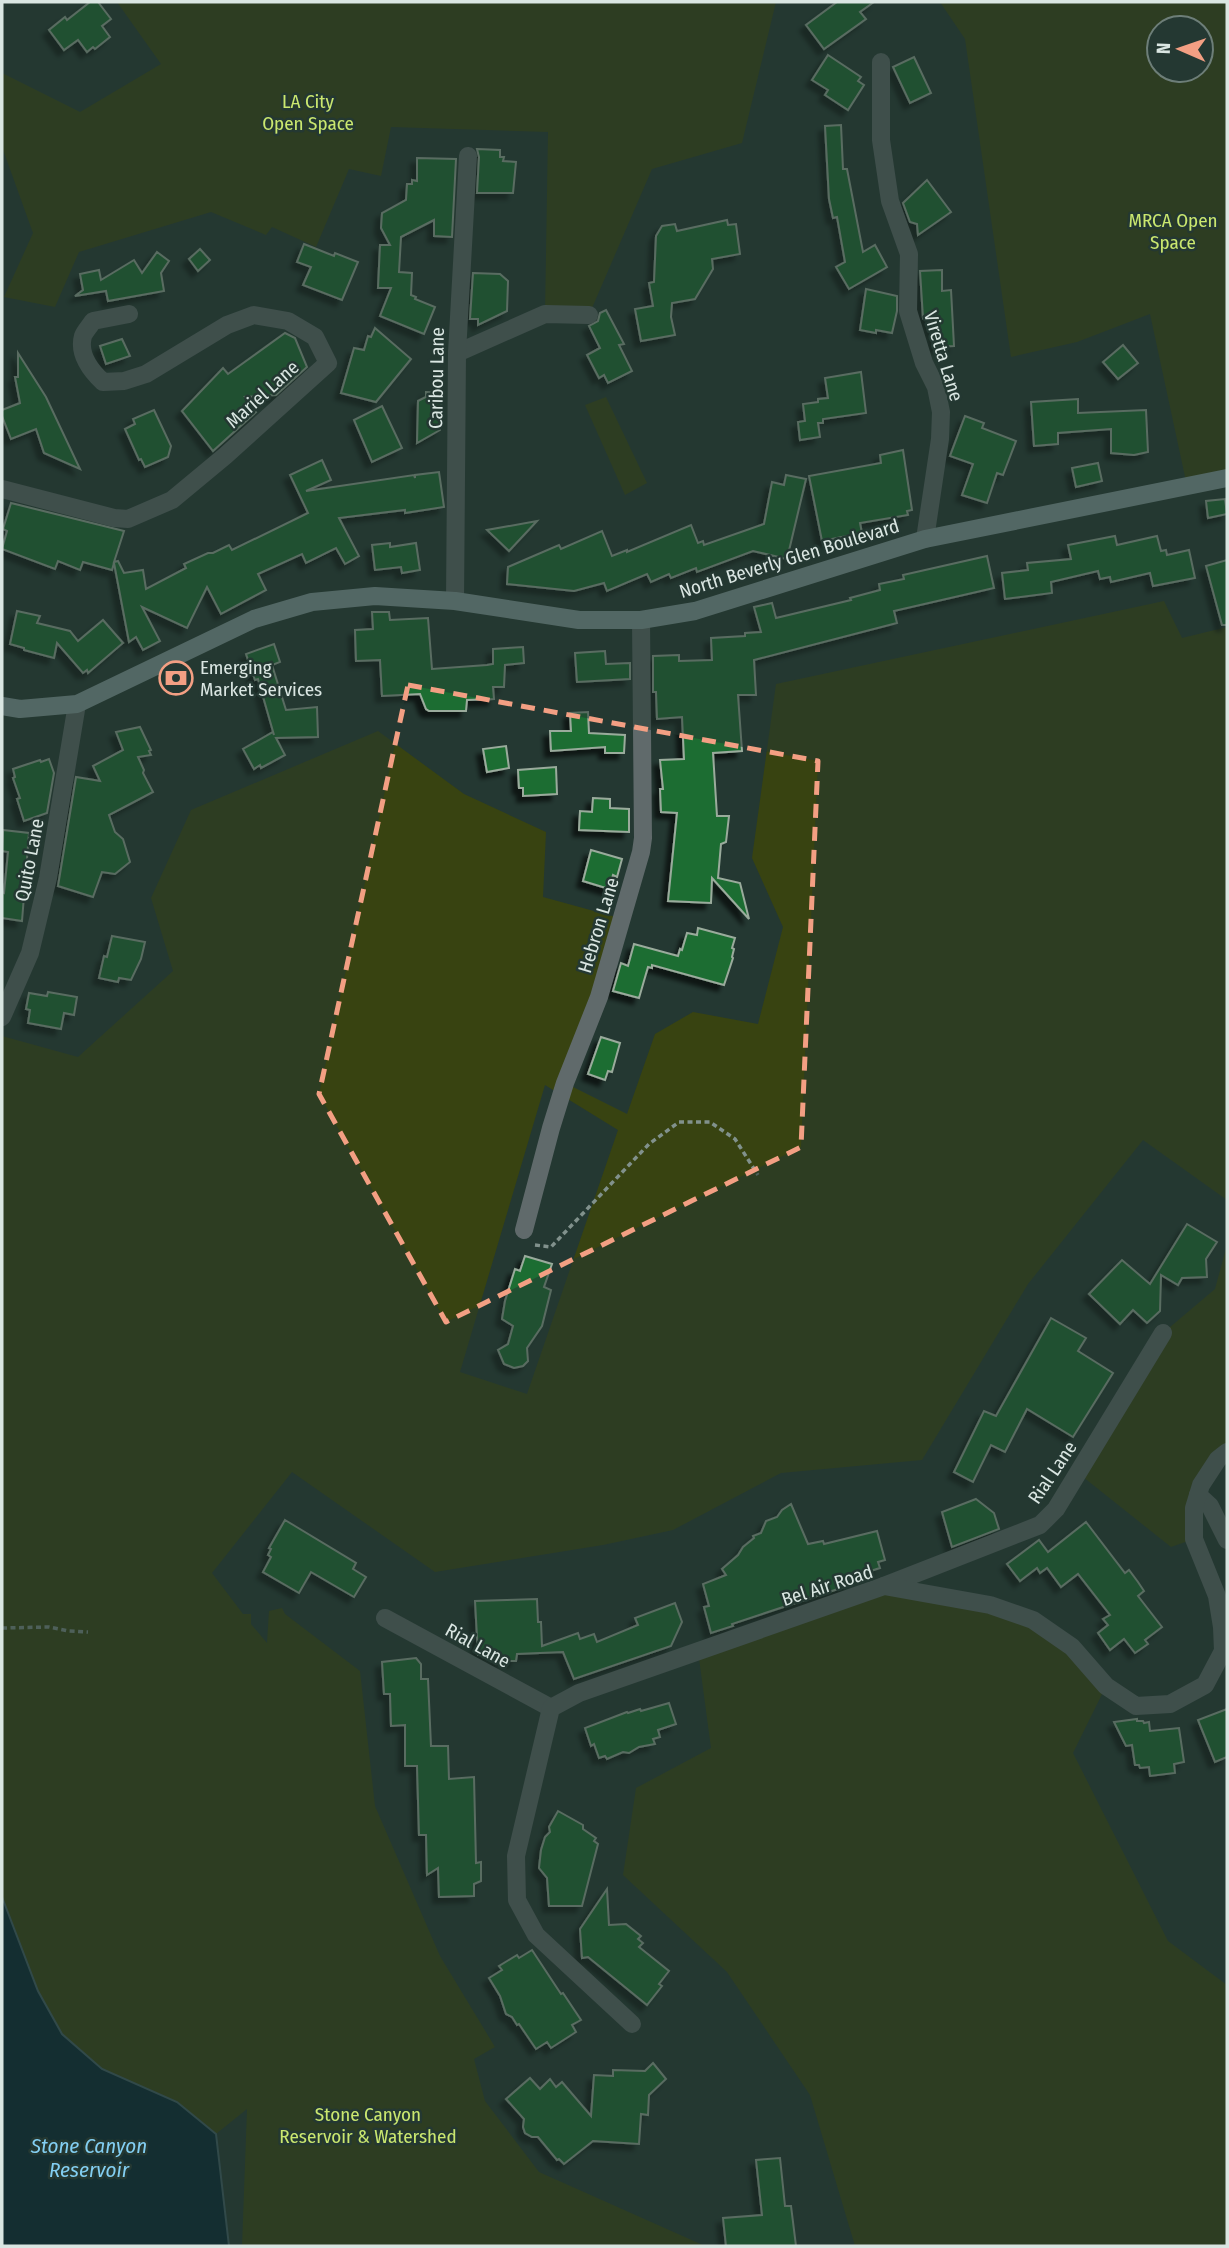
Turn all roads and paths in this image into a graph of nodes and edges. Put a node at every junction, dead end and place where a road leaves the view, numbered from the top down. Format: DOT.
graph roads {
  1 [pos="881,62"];
  2 [pos="468,156"];
  3 [pos="129,314"];
  4 [pos="589,315"];
  5 [pos="457,352"];
  6 [pos="1227,478"];
  7 [pos="2,489"];
  8 [pos="925,539"];
  9 [pos="455,601"];
  10 [pos="641,620"];
  11 [pos="77,704"];
  12 [pos="2,706"];
  13 [pos="2,1017"];
  14 [pos="758,1175"];
  15 [pos="524,1230"];
  16 [pos="1163,1333"];
  17 [pos="1227,1452"];
  18 [pos="1198,1495"];
  19 [pos="1227,1540"];
  20 [pos="884,1586"];
  21 [pos="385,1618"];
  22 [pos="2,1628"];
  23 [pos="89,1632"];
  24 [pos="551,1708"];
  25 [pos="632,2024"];
  1 -- 8 [label="street, Viretta Lane"];
  2 -- 5 [label="street, Caribou Lane"];
  3 -- 7 [label="street, Mariel Lane"];
  4 -- 5 [label="street"];
  5 -- 9 [label="street, Caribou Lane"];
  6 -- 8 [label="main road, North Beverly Glen Boulevard"];
  8 -- 10 [label="main road, North Beverly Glen Boulevard"];
  9 -- 10 [label="main road, North Beverly Glen Boulevard"];
  9 -- 11 [label="main road, North Beverly Glen Boulevard"];
  10 -- 15 [label="street, Hebron Lane"];
  11 -- 12 [label="main road, North Beverly Glen Boulevard"];
  11 -- 13 [label="street, Quito Lane"];
  14 -- 15 [label="path"];
  16 -- 20 [label="street, Rial Lane"];
  17 -- 18 [label="street, Bel Air Road"];
  18 -- 19 [label="street"];
  18 -- 20 [label="street, Bel Air Road"];
  20 -- 24 [label="street, Bel Air Road"];
  21 -- 24 [label="street, Rial Lane"];
  22 -- 23 [label="path"];
  24 -- 25 [label="street"];
}
